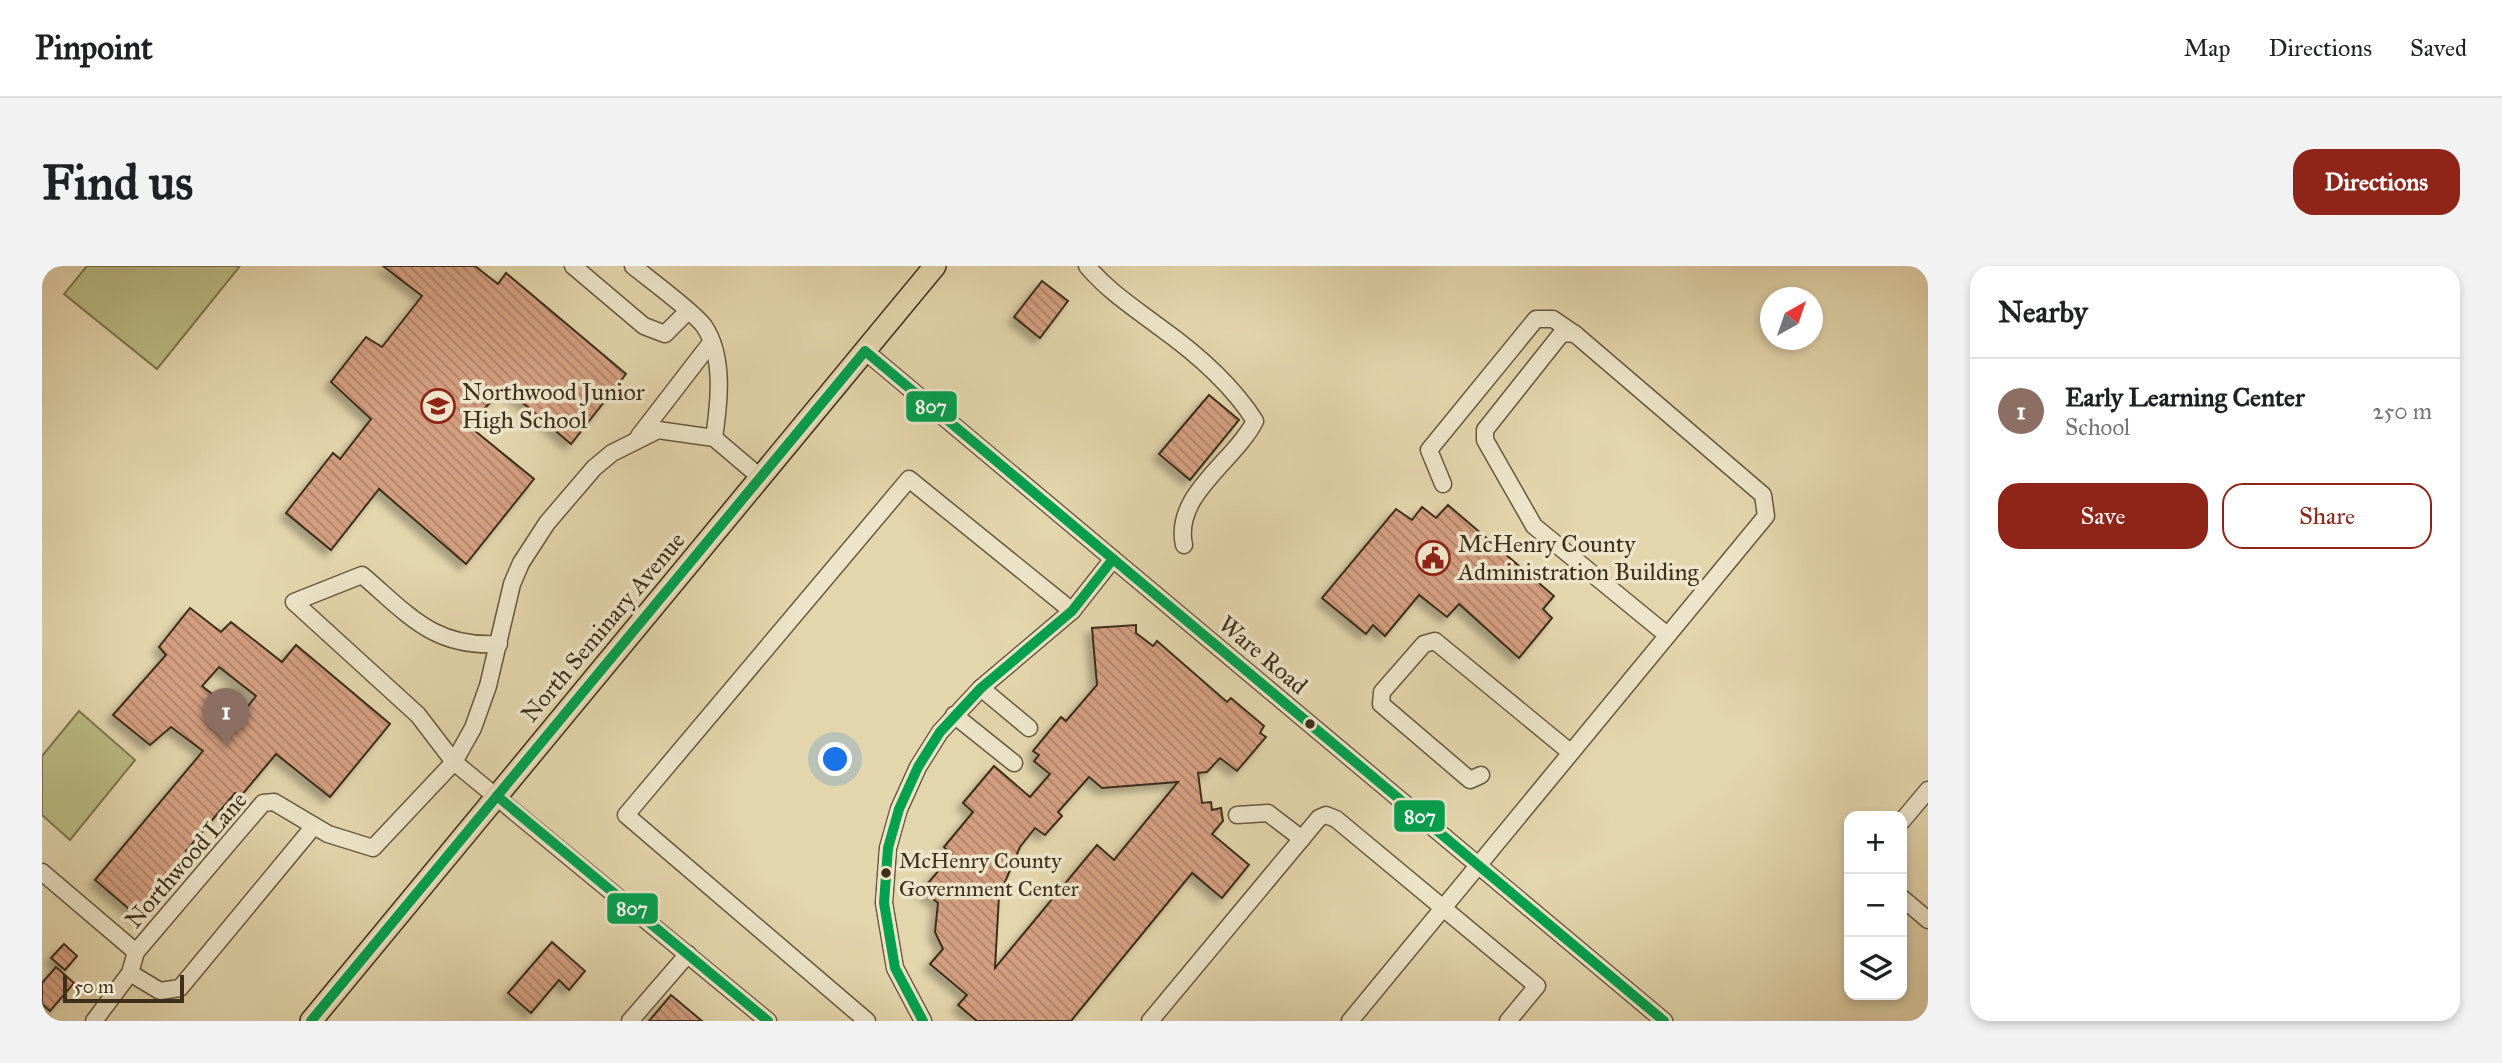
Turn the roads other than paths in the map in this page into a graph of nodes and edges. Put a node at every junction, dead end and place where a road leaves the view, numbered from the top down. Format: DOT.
graph roads {
  1 [pos="573,266"];
  2 [pos="633,266"];
  3 [pos="935,266"];
  4 [pos="1087,266"];
  5 [pos="687,312"];
  6 [pos="1575,334"];
  7 [pos="710,344"];
  8 [pos="865,351"];
  9 [pos="637,438"];
  10 [pos="714,438"];
  11 [pos="760,477"];
  12 [pos="1443,484"];
  13 [pos="1184,545"];
  14 [pos="1113,559"];
  15 [pos="1072,611"];
  16 [pos="1667,635"];
  17 [pos="499,644"];
  18 [pos="981,688"];
  19 [pos="954,715"];
  20 [pos="1029,728"];
  21 [pos="1570,752"];
  22 [pos="454,762"];
  23 [pos="1014,763"];
  24 [pos="1481,775"];
  25 [pos="1926,792"];
  26 [pos="497,796"];
  27 [pos="1237,815"];
  28 [pos="1907,815"];
  29 [pos="314,826"];
  30 [pos="1302,839"];
  31 [pos="1477,864"];
  32 [pos="42,872"];
  33 [pos="1907,902"];
  34 [pos="1443,907"];
  35 [pos="1928,920"];
  36 [pos="136,952"];
  37 [pos="688,954"];
  38 [pos="130,973"];
  39 [pos="94,1021"];
  40 [pos="311,1021"];
  41 [pos="630,1021"];
  42 [pos="768,1021"];
  43 [pos="867,1021"];
  44 [pos="923,1021"];
  45 [pos="1150,1021"];
  46 [pos="1350,1021"];
  47 [pos="1508,1021"];
  48 [pos="1664,1021"];
  1 -- 5 [label="street"];
  2 -- 5 [label="street"];
  3 -- 8 [label="main road, North Seminary Avenue"];
  4 -- 13 [label="street"];
  5 -- 7 [label="street"];
  6 -- 12 [label="street"];
  6 -- 16 [label="street"];
  6 -- 16 [label="street"];
  7 -- 9 [label="street"];
  7 -- 10 [label="street"];
  8 -- 11 [label="main road, North Seminary Avenue"];
  8 -- 14 [label="street, Ware Road"];
  9 -- 10 [label="street, Northwood Lane"];
  9 -- 17 [label="street, Northwood Lane"];
  10 -- 11 [label="street"];
  11 -- 26 [label="main road, North Seminary Avenue"];
  14 -- 15 [label="street"];
  14 -- 31 [label="street, Ware Road"];
  15 -- 18 [label="street"];
  15 -- 43 [label="street"];
  16 -- 21 [label="street"];
  17 -- 22 [label="street, Northwood Lane"];
  17 -- 22 [label="street"];
  18 -- 19 [label="street"];
  18 -- 20 [label="street"];
  19 -- 23 [label="street"];
  19 -- 44 [label="street"];
  21 -- 24 [label="street"];
  21 -- 31 [label="street"];
  22 -- 26 [label="street"];
  22 -- 29 [label="street, Northwood Lane"];
  25 -- 28 [label="street"];
  26 -- 37 [label="street"];
  26 -- 40 [label="main road, North Seminary Avenue"];
  27 -- 30 [label="street"];
  29 -- 36 [label="street, Northwood Lane"];
  29 -- 38 [label="street"];
  30 -- 34 [label="street"];
  30 -- 45 [label="street"];
  31 -- 34 [label="street"];
  31 -- 48 [label="street, Ware Road"];
  32 -- 36 [label="street"];
  33 -- 35 [label="street"];
  34 -- 46 [label="street"];
  34 -- 47 [label="street"];
  36 -- 38 [label="street, Northwood Lane"];
  37 -- 41 [label="street"];
  37 -- 42 [label="street"];
  38 -- 39 [label="street, Northwood Lane"];
}
